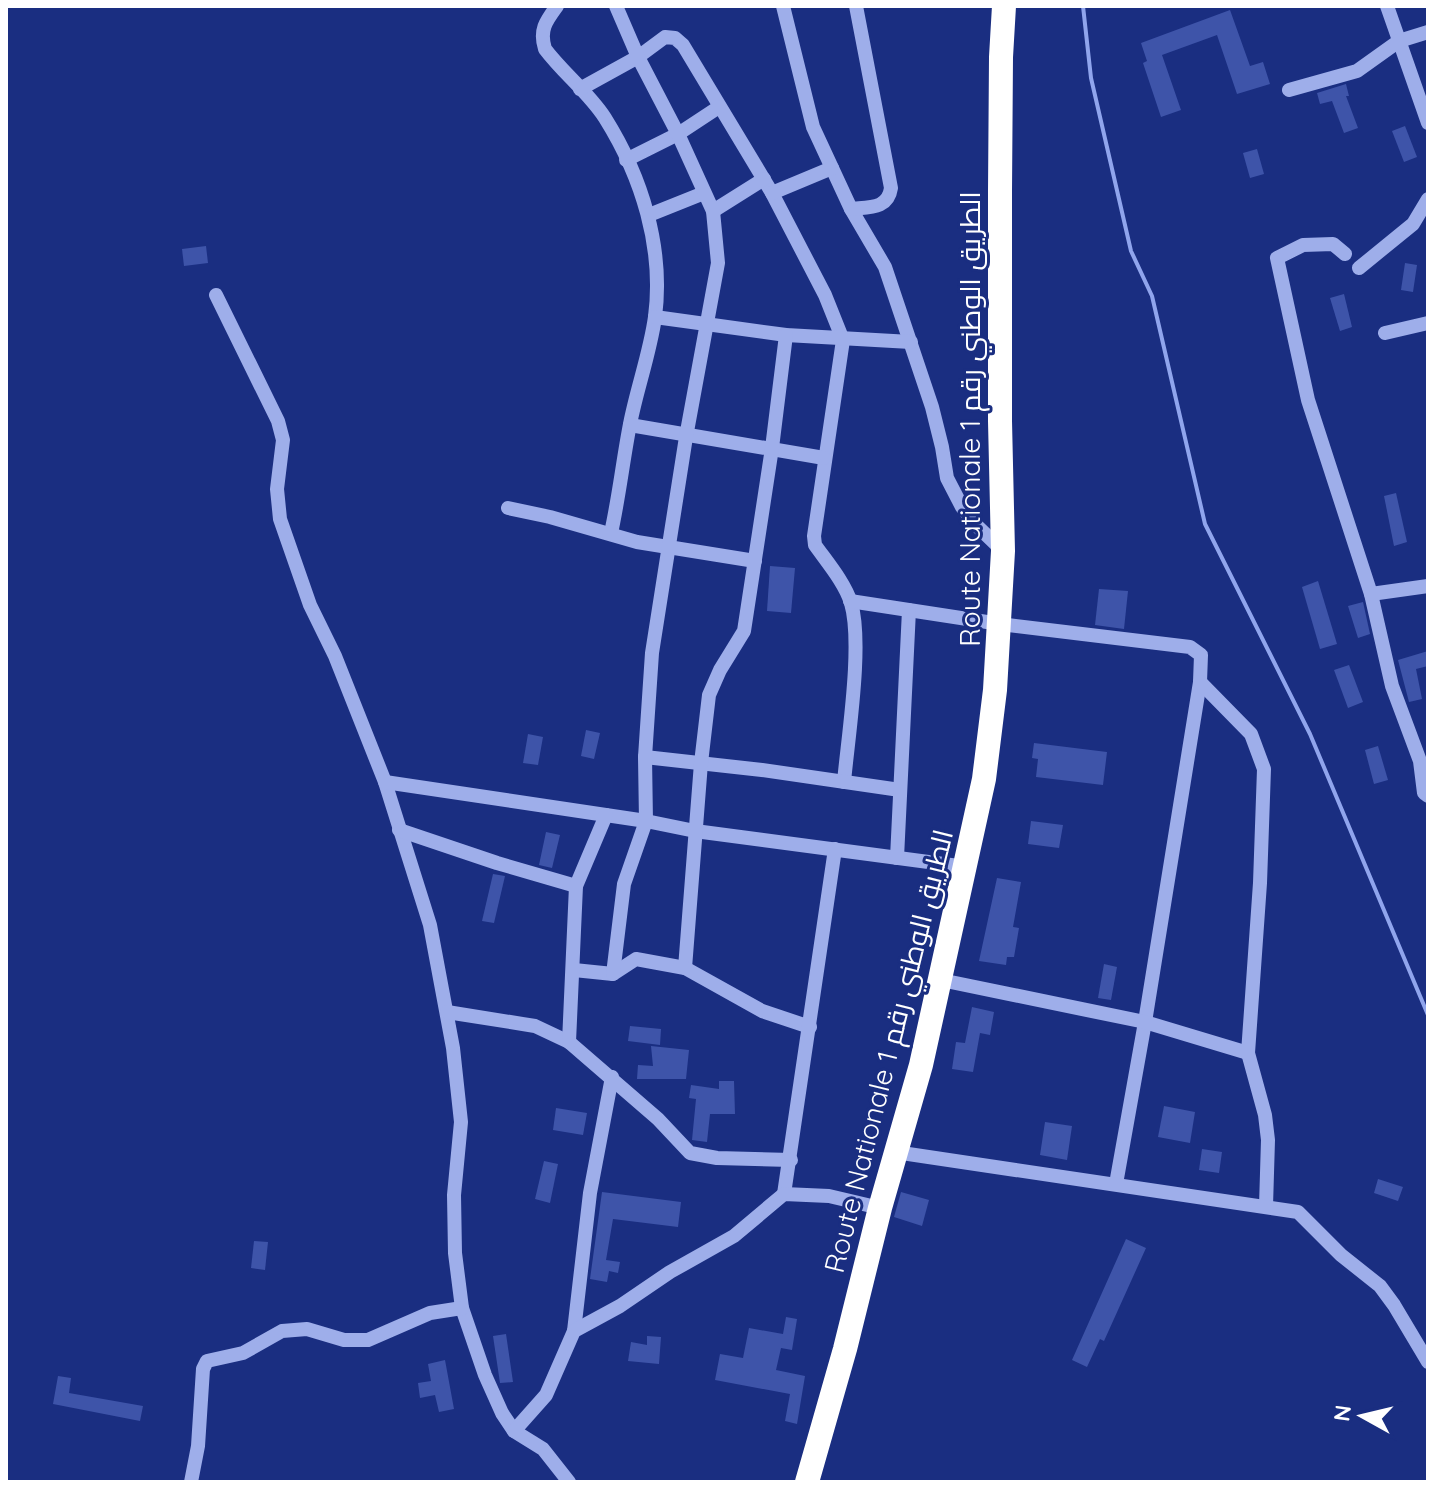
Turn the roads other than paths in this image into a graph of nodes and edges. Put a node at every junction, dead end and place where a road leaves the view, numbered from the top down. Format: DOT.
graph roads {
  1 [pos="557,6"];
  2 [pos="616,6"];
  3 [pos="783,6"];
  4 [pos="856,6"];
  5 [pos="1004,6"];
  6 [pos="1387,6"];
  7 [pos="1428,32"];
  8 [pos="1399,41"];
  9 [pos="638,57"];
  10 [pos="580,89"];
  11 [pos="1289,90"];
  12 [pos="719,107"];
  13 [pos="1428,123"];
  14 [pos="678,134"];
  15 [pos="626,160"];
  16 [pos="832,168"];
  17 [pos="764,179"];
  18 [pos="704,193"];
  19 [pos="772,193"];
  20 [pos="1428,199"];
  21 [pos="851,209"];
  22 [pos="713,211"];
  23 [pos="649,215"];
  24 [pos="1345,254"];
  25 [pos="1359,268"];
  26 [pos="216,295"];
  27 [pos="655,317"];
  28 [pos="1428,323"];
  29 [pos="706,325"];
  30 [pos="1385,333"];
  31 [pos="786,335"];
  32 [pos="843,340"];
  33 [pos="911,342"];
  34 [pos="630,425"];
  35 [pos="686,437"];
  36 [pos="772,448"];
  37 [pos="824,458"];
  38 [pos="508,508"];
  39 [pos="611,533"];
  40 [pos="668,548"];
  41 [pos="1003,551"];
  42 [pos="755,561"];
  43 [pos="1428,586"];
  44 [pos="1371,594"];
  45 [pos="850,601"];
  46 [pos="909,610"];
  47 [pos="1000,624"];
  48 [pos="1200,682"];
  49 [pos="645,757"];
  50 [pos="701,763"];
  51 [pos="385,782"];
  52 [pos="844,782"];
  53 [pos="900,790"];
  54 [pos="1428,796"];
  55 [pos="606,815"];
  56 [pos="646,821"];
  57 [pos="399,830"];
  58 [pos="695,831"];
  59 [pos="835,849"];
  60 [pos="897,858"];
  61 [pos="966,867"];
  62 [pos="576,886"];
  63 [pos="685,968"];
  64 [pos="574,970"];
  65 [pos="613,974"];
  66 [pos="941,980"];
  67 [pos="447,1012"];
  68 [pos="1145,1022"];
  69 [pos="810,1027"];
  70 [pos="569,1042"];
  71 [pos="1248,1053"];
  72 [pos="612,1077"];
  73 [pos="895,1152"];
  74 [pos="791,1160"];
  75 [pos="1116,1184"];
  76 [pos="784,1194"];
  77 [pos="1266,1206"];
  78 [pos="880,1208"];
  79 [pos="462,1308"];
  80 [pos="574,1331"];
  81 [pos="1428,1362"];
  82 [pos="514,1431"];
  83 [pos="191,1482"];
  84 [pos="569,1482"];
  85 [pos="807,1482"];
  1 -- 10 [label="street"];
  2 -- 9 [label="street"];
  3 -- 16 [label="street"];
  4 -- 21 [label="street"];
  5 -- 41 [label="highway, Route Nationale الطريق الوطني رقم 1"];
  6 -- 8 [label="street"];
  7 -- 8 [label="street"];
  8 -- 11 [label="street"];
  8 -- 13 [label="street"];
  9 -- 10 [label="street"];
  9 -- 12 [label="street"];
  9 -- 14 [label="street"];
  10 -- 15 [label="street"];
  12 -- 14 [label="street"];
  12 -- 17 [label="street"];
  14 -- 15 [label="street"];
  14 -- 18 [label="street"];
  15 -- 23 [label="street"];
  16 -- 19 [label="street"];
  16 -- 21 [label="street"];
  17 -- 19 [label="street"];
  17 -- 22 [label="street"];
  18 -- 22 [label="street"];
  18 -- 23 [label="street"];
  19 -- 32 [label="street"];
  20 -- 25 [label="street"];
  21 -- 33 [label="street"];
  22 -- 29 [label="street"];
  23 -- 27 [label="street"];
  24 -- 44 [label="street"];
  26 -- 51 [label="street"];
  27 -- 29 [label="street"];
  27 -- 34 [label="street"];
  28 -- 30 [label="street"];
  29 -- 31 [label="street"];
  29 -- 35 [label="street"];
  31 -- 32 [label="street"];
  31 -- 36 [label="street"];
  32 -- 33 [label="street"];
  32 -- 37 [label="street"];
  33 -- 41 [label="street"];
  34 -- 35 [label="street"];
  34 -- 39 [label="street"];
  35 -- 36 [label="street"];
  35 -- 40 [label="street"];
  36 -- 37 [label="street"];
  36 -- 42 [label="street"];
  37 -- 45 [label="street"];
  38 -- 39 [label="street"];
  39 -- 40 [label="street"];
  40 -- 42 [label="street"];
  40 -- 49 [label="street"];
  41 -- 47 [label="highway, Route Nationale الطريق الوطني رقم 1"];
  42 -- 50 [label="street"];
  43 -- 44 [label="street"];
  44 -- 54 [label="street"];
  45 -- 46 [label="street"];
  45 -- 52 [label="street"];
  46 -- 47 [label="street"];
  46 -- 53 [label="street"];
  47 -- 48 [label="street"];
  47 -- 61 [label="highway, Route Nationale الطريق الوطني رقم 1"];
  48 -- 68 [label="street"];
  48 -- 71 [label="street"];
  49 -- 50 [label="street"];
  49 -- 56 [label="street"];
  50 -- 52 [label="street"];
  50 -- 58 [label="street"];
  51 -- 55 [label="street"];
  51 -- 57 [label="street"];
  52 -- 53 [label="street"];
  53 -- 60 [label="street"];
  55 -- 56 [label="street"];
  55 -- 62 [label="street"];
  56 -- 58 [label="street"];
  56 -- 65 [label="street"];
  57 -- 62 [label="street"];
  57 -- 67 [label="street"];
  58 -- 59 [label="street"];
  58 -- 63 [label="street"];
  59 -- 60 [label="street"];
  59 -- 69 [label="street"];
  60 -- 61 [label="street"];
  61 -- 66 [label="highway, Route Nationale الطريق الوطني رقم 1"];
  62 -- 64 [label="street"];
  63 -- 65 [label="street"];
  63 -- 69 [label="street"];
  64 -- 65 [label="street"];
  64 -- 70 [label="street"];
  66 -- 68 [label="street"];
  66 -- 73 [label="highway, Route Nationale الطريق الوطني رقم 1"];
  67 -- 70 [label="street"];
  67 -- 79 [label="street"];
  68 -- 71 [label="street"];
  68 -- 75 [label="street"];
  69 -- 74 [label="street"];
  70 -- 72 [label="street"];
  71 -- 77 [label="street"];
  72 -- 74 [label="street"];
  72 -- 80 [label="street"];
  73 -- 75 [label="street"];
  73 -- 78 [label="highway, Route Nationale الطريق الوطني رقم 1"];
  74 -- 76 [label="street"];
  75 -- 77 [label="street"];
  76 -- 78 [label="street"];
  76 -- 80 [label="street"];
  77 -- 81 [label="street"];
  78 -- 85 [label="highway, Route Nationale الطريق الوطني رقم 1"];
  79 -- 82 [label="street"];
  79 -- 83 [label="street"];
  80 -- 82 [label="street"];
  82 -- 84 [label="street"];
}
